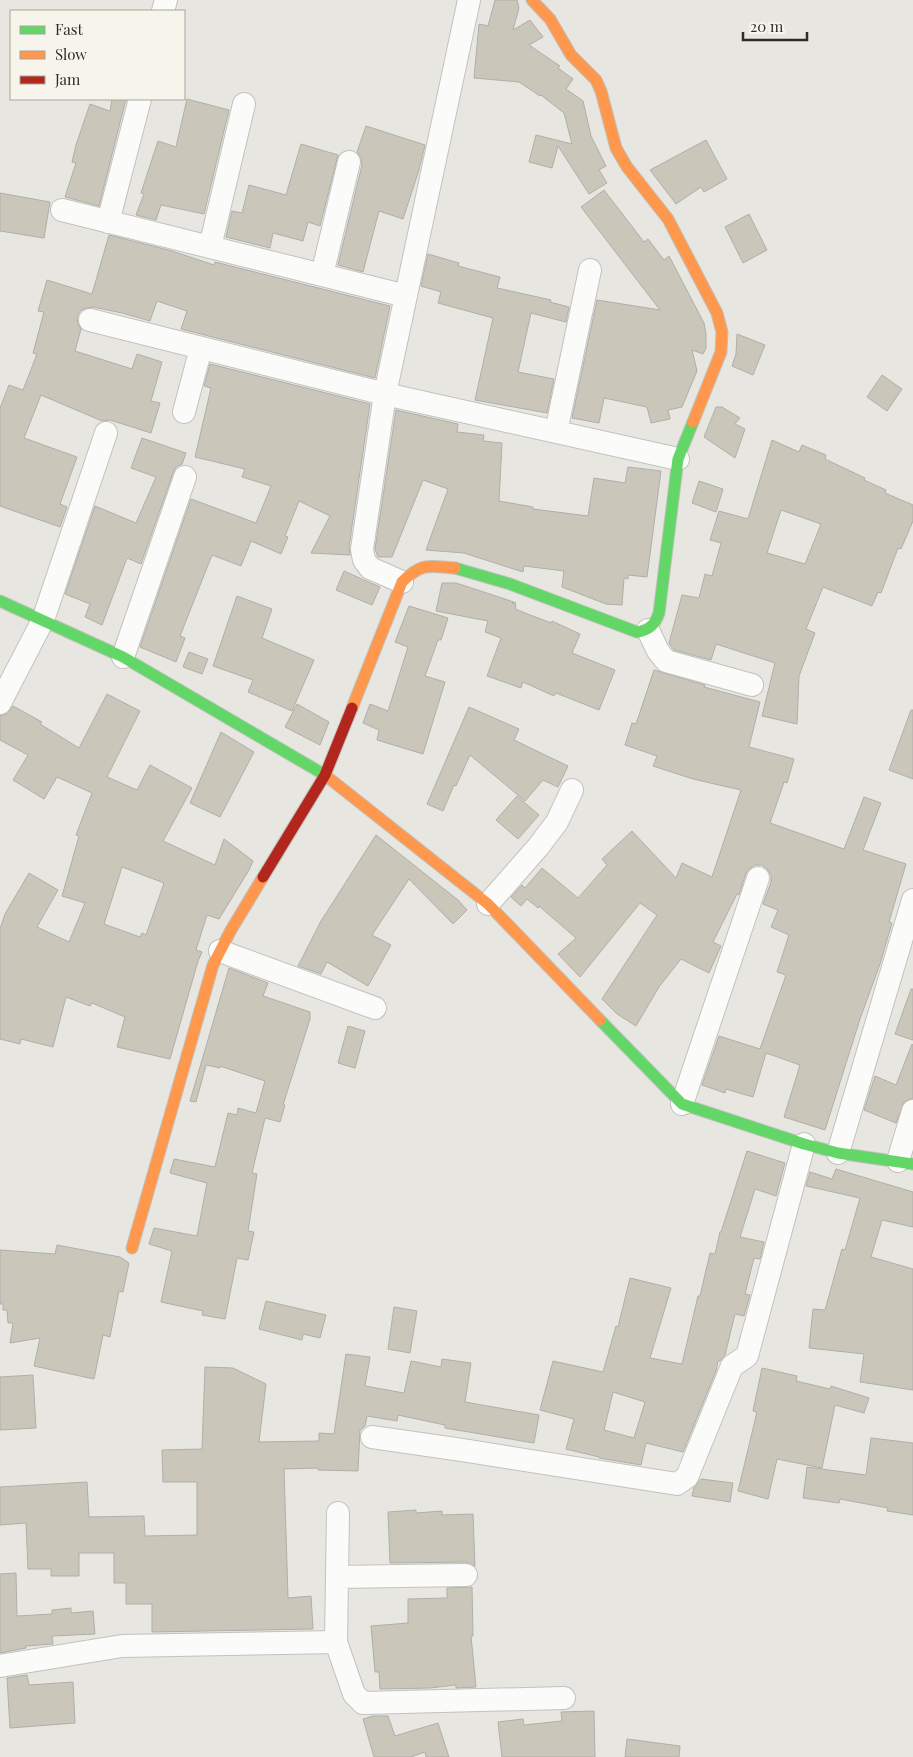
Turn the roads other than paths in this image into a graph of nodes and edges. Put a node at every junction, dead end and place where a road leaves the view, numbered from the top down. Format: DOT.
graph roads {
  1 [pos="469,0"];
  2 [pos="532,0"];
  3 [pos="140,100"];
  4 [pos="244,104"];
  5 [pos="350,162"];
  6 [pos="62,210"];
  7 [pos="108,222"];
  8 [pos="210,247"];
  9 [pos="590,270"];
  10 [pos="322,275"];
  11 [pos="406,296"];
  12 [pos="90,320"];
  13 [pos="201,348"];
  14 [pos="385,394"];
  15 [pos="184,412"];
  16 [pos="556,432"];
  17 [pos="106,433"];
  18 [pos="678,460"];
  19 [pos="185,477"];
  20 [pos="402,582"];
  21 [pos="0,601"];
  22 [pos="43,620"];
  23 [pos="648,630"];
  24 [pos="123,657"];
  25 [pos="752,685"];
  26 [pos="0,703"];
  27 [pos="325,775"];
  28 [pos="572,790"];
  29 [pos="758,878"];
  30 [pos="913,900"];
  31 [pos="488,904"];
  32 [pos="220,951"];
  33 [pos="375,1008"];
  34 [pos="682,1104"];
  35 [pos="913,1111"];
  36 [pos="804,1144"];
  37 [pos="838,1152"];
  38 [pos="905,1162"];
  39 [pos="132,1248"];
  40 [pos="372,1437"];
  41 [pos="338,1513"];
  42 [pos="466,1575"];
  43 [pos="337,1577"];
  44 [pos="336,1642"];
  45 [pos="0,1666"];
  46 [pos="564,1698"];
  1 -- 11 [label="street"];
  2 -- 18 [label="street"];
  3 -- 7 [label="street"];
  4 -- 8 [label="street"];
  5 -- 10 [label="street"];
  6 -- 7 [label="street"];
  7 -- 8 [label="street"];
  8 -- 10 [label="street"];
  9 -- 16 [label="street"];
  10 -- 11 [label="street"];
  11 -- 14 [label="street"];
  12 -- 13 [label="street"];
  13 -- 14 [label="street"];
  13 -- 15 [label="street"];
  14 -- 16 [label="street"];
  14 -- 20 [label="street"];
  16 -- 18 [label="street"];
  17 -- 22 [label="street"];
  18 -- 23 [label="street"];
  19 -- 24 [label="street"];
  20 -- 23 [label="street"];
  20 -- 27 [label="street"];
  21 -- 22 [label="street"];
  22 -- 24 [label="street"];
  22 -- 26 [label="street"];
  23 -- 25 [label="street"];
  24 -- 27 [label="street"];
  27 -- 31 [label="street"];
  27 -- 32 [label="street"];
  28 -- 31 [label="street"];
  29 -- 34 [label="street"];
  30 -- 37 [label="street"];
  31 -- 34 [label="street"];
  32 -- 33 [label="street"];
  32 -- 39 [label="street"];
  34 -- 36 [label="street"];
  35 -- 38 [label="street"];
  36 -- 37 [label="street"];
  36 -- 40 [label="street"];
  37 -- 38 [label="street"];
  41 -- 43 [label="street"];
  42 -- 43 [label="street"];
  43 -- 44 [label="street"];
  44 -- 45 [label="street"];
  44 -- 46 [label="street"];
}
